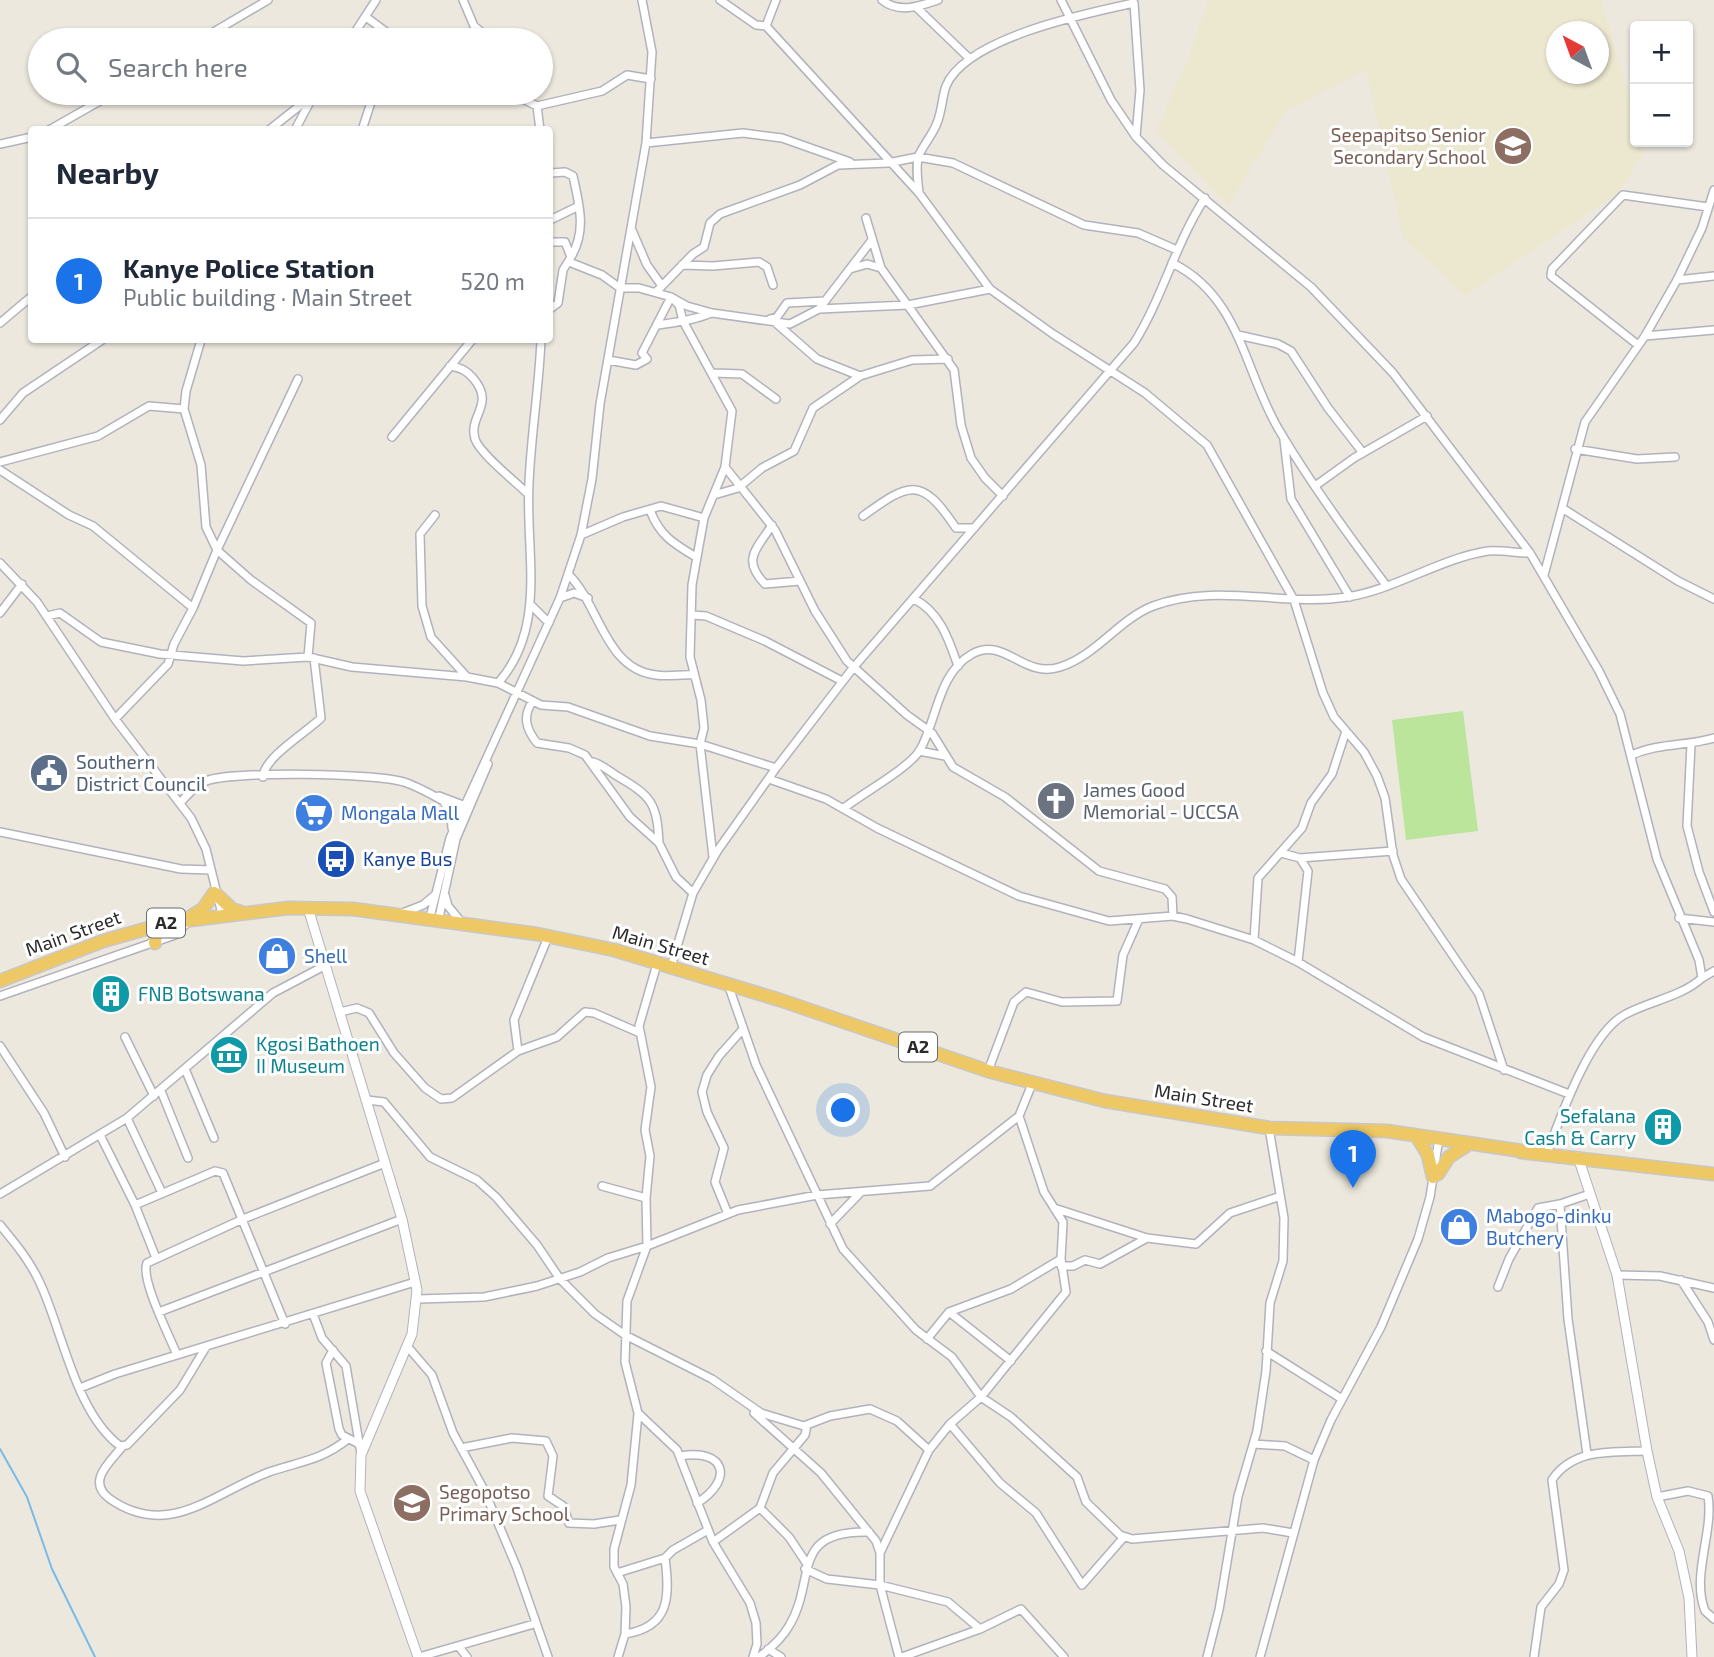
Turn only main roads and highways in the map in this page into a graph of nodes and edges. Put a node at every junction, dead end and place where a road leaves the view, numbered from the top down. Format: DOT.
graph roads {
  1 [pos="242,912"];
  2 [pos="187,919"];
  3 [pos="152,926"];
  4 [pos="155,943"];
  5 [pos="0,981"];
  6 [pos="1305,1127"];
  7 [pos="1419,1140"];
  8 [pos="1441,1140"];
  9 [pos="1466,1146"];
  10 [pos="1529,1152"];
  11 [pos="1714,1174"];
  1 -- 2 [label="highway, Main Street / A2"];
  1 -- 2 [label="highway"];
  1 -- 6 [label="highway, Main Street / A2"];
  2 -- 3 [label="highway, Main Street / A2"];
  3 -- 4 [label="highway"];
  3 -- 5 [label="highway, Main Street / A2"];
  6 -- 7 [label="highway, Main Street / A2"];
  6 -- 8 [label="highway, Main Street / A2"];
  7 -- 8 [label="highway, Main Street / A2"];
  7 -- 9 [label="highway"];
  8 -- 9 [label="highway, Main Street / A2"];
  8 -- 10 [label="highway, Main Street / A2"];
  9 -- 10 [label="highway, Main Street / A2"];
  10 -- 11 [label="highway, Main Street / A2"];
}
